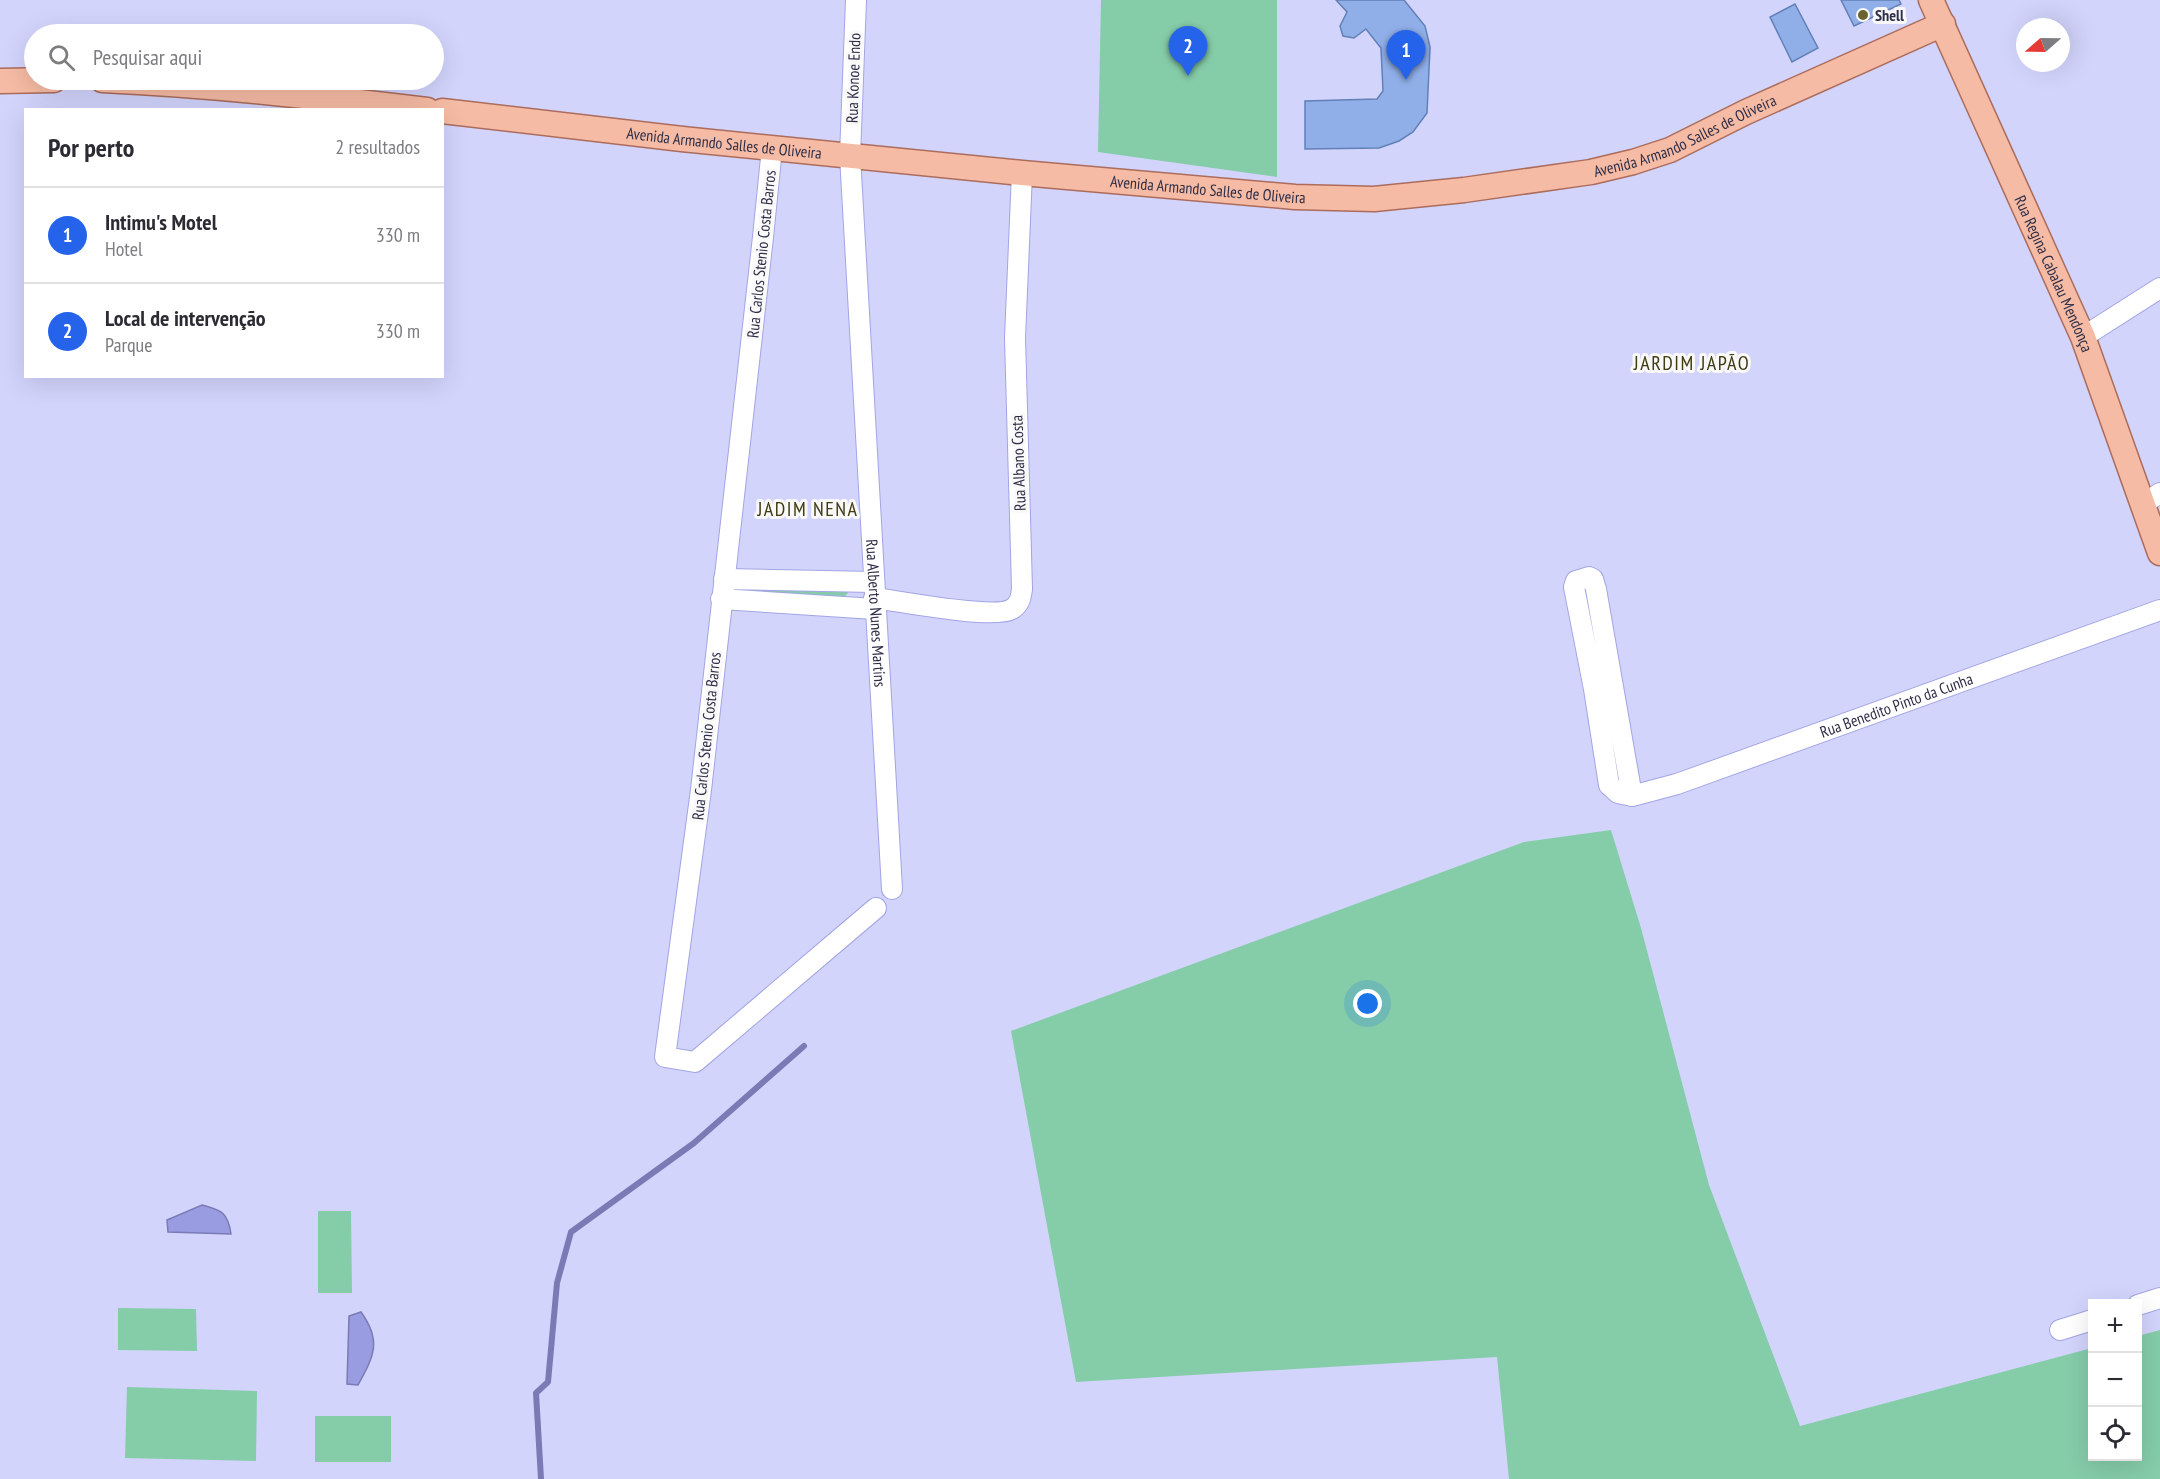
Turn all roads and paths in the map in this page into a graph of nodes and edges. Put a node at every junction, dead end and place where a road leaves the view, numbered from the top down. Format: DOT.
graph roads {
  1 [pos="856,0"];
  2 [pos="1931,0"];
  3 [pos="1943,24"];
  4 [pos="0,81"];
  5 [pos="24,81"];
  6 [pos="241,90"];
  7 [pos="409,108"];
  8 [pos="444,111"];
  9 [pos="772,148"];
  10 [pos="850,156"];
  11 [pos="1022,173"];
  12 [pos="2160,288"];
  13 [pos="2083,337"];
  14 [pos="2151,498"];
  15 [pos="2160,553"];
  16 [pos="724,579"];
  17 [pos="874,596"];
  18 [pos="721,599"];
  19 [pos="2160,610"];
  20 [pos="1632,796"];
  21 [pos="892,888"];
  22 [pos="876,908"];
  23 [pos="2160,1298"];
  24 [pos="2142,1304"];
  25 [pos="2088,1321"];
  26 [pos="2060,1330"];
  1 -- 10 [label="street, Rua Konoe Endo"];
  2 -- 3 [label="main road, Rua Regina Cabalau Mendonça"];
  3 -- 11 [label="main road, Avenida Armando Salles de Oliveira"];
  3 -- 13 [label="main road, Rua Regina Cabalau Mendonça"];
  4 -- 5 [label="main road"];
  6 -- 7 [label="main road"];
  8 -- 9 [label="main road, Avenida Armando Salles de Oliveira"];
  9 -- 10 [label="main road, Avenida Armando Salles de Oliveira"];
  9 -- 16 [label="street, Rua Carlos Stenio Costa Barros"];
  10 -- 11 [label="main road, Avenida Armando Salles de Oliveira"];
  10 -- 17 [label="street, Rua Alberto Nunes Martins"];
  11 -- 17 [label="street, Rua Albano Costa"];
  12 -- 13 [label="street"];
  13 -- 14 [label="main road, Rua Regina Cabalau Mendonça"];
  14 -- 15 [label="main road, Rua Regina Cabalau Mendonça"];
  16 -- 17 [label="street, Rua Albano Costa"];
  16 -- 18 [label="street, Rua Carlos Stenio Costa Barros"];
  17 -- 18 [label="street, Rua Albano Costa"];
  17 -- 21 [label="street, Rua Alberto Nunes Martins"];
  18 -- 22 [label="street, Rua Carlos Stenio Costa Barros"];
  19 -- 20 [label="street, Rua Benedito Pinto da Cunha"];
  20 -- 20 [label="street"];
  23 -- 24 [label="street"];
  25 -- 26 [label="street"];
}
